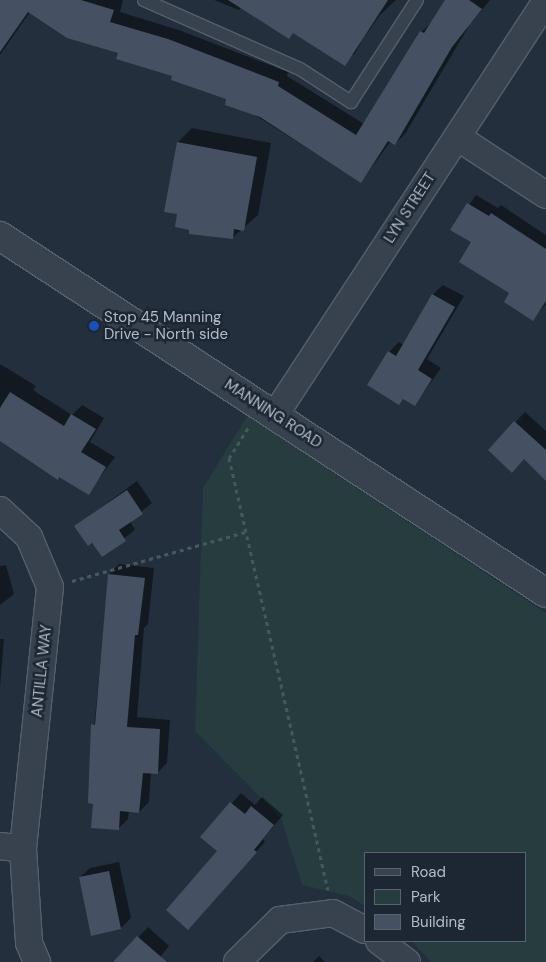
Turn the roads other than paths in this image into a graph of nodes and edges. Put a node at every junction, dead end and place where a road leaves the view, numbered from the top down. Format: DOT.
graph roads {
  1 [pos="144,0"];
  2 [pos="417,0"];
  3 [pos="546,1"];
  4 [pos="457,137"];
  5 [pos="546,195"];
  6 [pos="0,236"];
  7 [pos="268,411"];
  8 [pos="0,510"];
  9 [pos="546,593"];
  10 [pos="12,847"];
  11 [pos="364,929"];
  12 [pos="380,942"];
  13 [pos="37,962"];
  14 [pos="237,962"];
  15 [pos="406,962"];
  1 -- 2 [label="lane"];
  3 -- 4 [label="street, LYN STREET"];
  4 -- 5 [label="street"];
  4 -- 7 [label="street, LYN STREET"];
  6 -- 7 [label="street, MANNING ROAD"];
  7 -- 9 [label="street, MANNING ROAD"];
  8 -- 10 [label="street, ANTILLA WAY"];
  10 -- 13 [label="street, ANTILLA WAY"];
  11 -- 14 [label="street"];
  12 -- 15 [label="street"];
}
